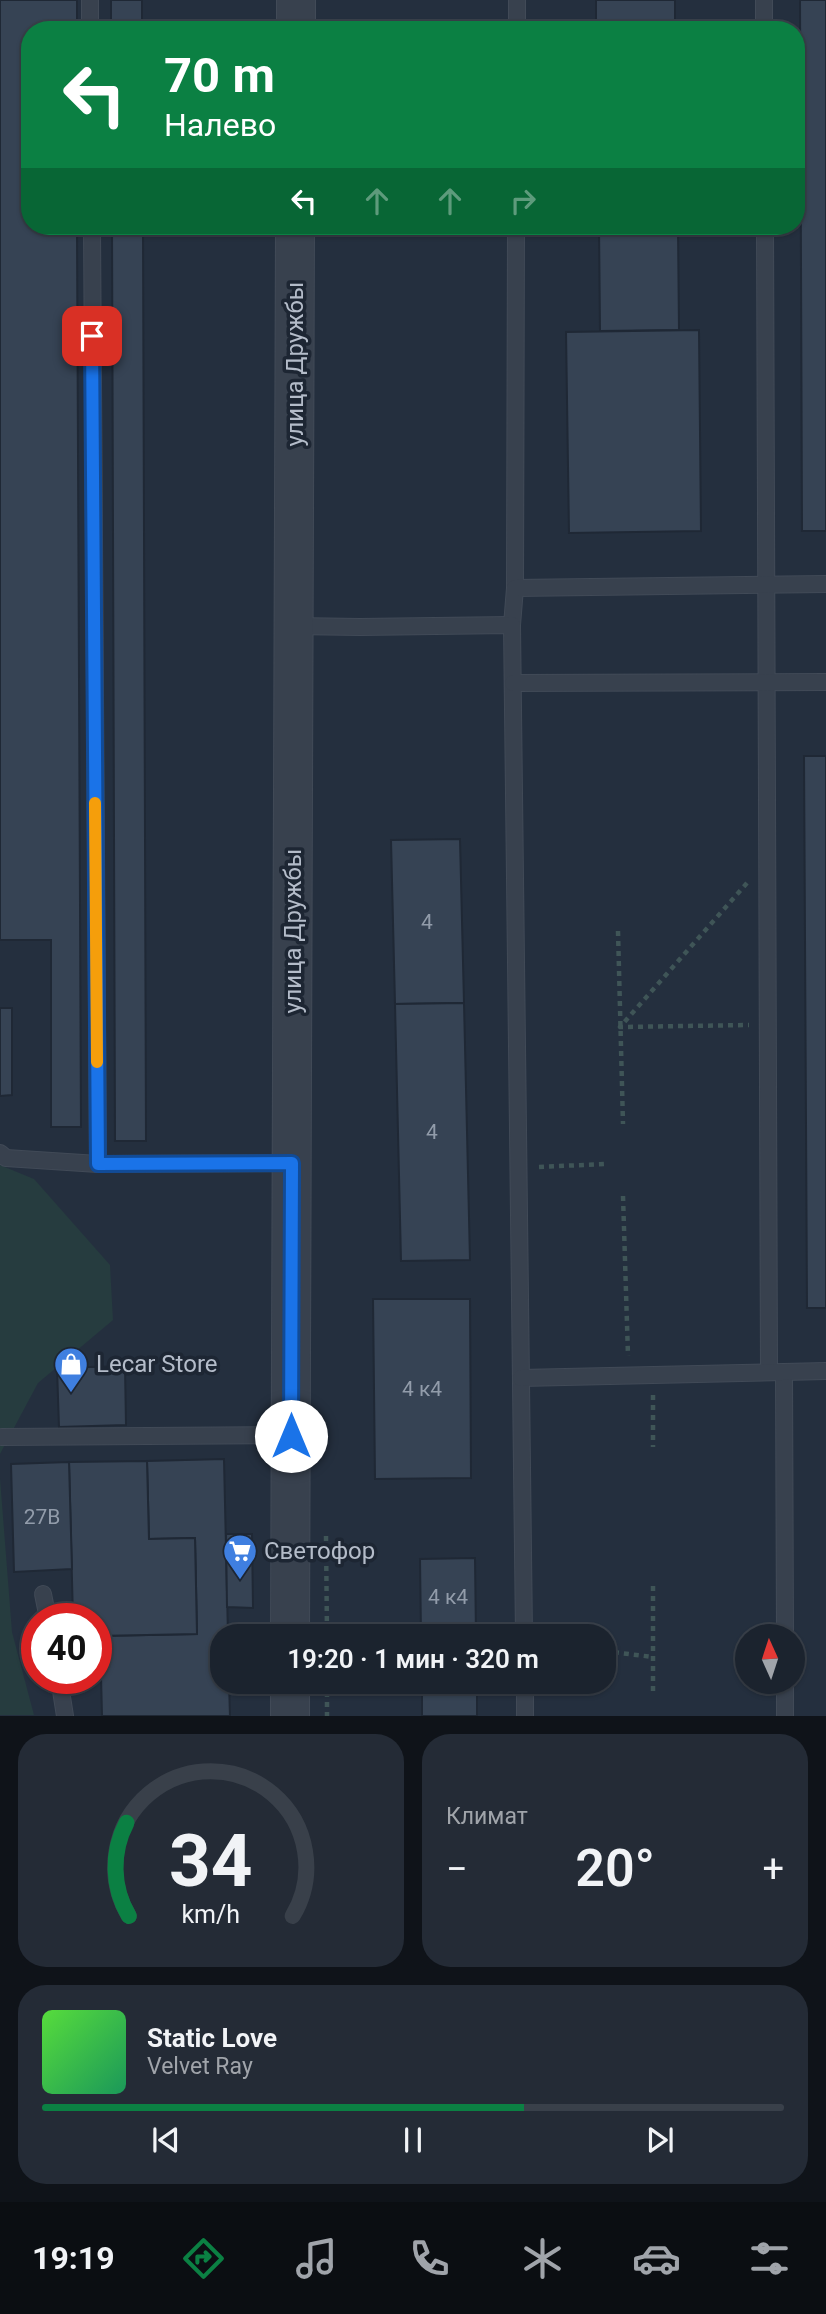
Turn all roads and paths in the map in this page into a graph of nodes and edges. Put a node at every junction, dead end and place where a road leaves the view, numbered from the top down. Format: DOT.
graph roads {
  1 [pos="90,0"];
  2 [pos="296,0"];
  3 [pos="517,0"];
  4 [pos="764,0"];
  5 [pos="90,21"];
  6 [pos="296,21"];
  7 [pos="517,21"];
  8 [pos="764,21"];
  9 [pos="92,235"];
  10 [pos="295,235"];
  11 [pos="516,235"];
  12 [pos="765,235"];
  13 [pos="768,584"];
  14 [pos="826,584"];
  15 [pos="515,588"];
  16 [pos="512,625"];
  17 [pos="294,626"];
  18 [pos="826,682"];
  19 [pos="513,683"];
  20 [pos="768,683"];
  21 [pos="768,859"];
  22 [pos="618,932"];
  23 [pos="768,1025"];
  24 [pos="620,1027"];
  25 [pos="623,1124"];
  26 [pos="0,1153"];
  27 [pos="292,1163"];
  28 [pos="98,1164"];
  29 [pos="604,1164"];
  30 [pos="519,1167"];
  31 [pos="623,1196"];
  32 [pos="826,1371"];
  33 [pos="777,1372"];
  34 [pos="628,1375"];
  35 [pos="653,1375"];
  36 [pos="521,1378"];
  37 [pos="291,1436"];
  38 [pos="2,1437"];
  39 [pos="653,1447"];
  40 [pos="653,1581"];
  41 [pos="43,1594"];
  42 [pos="45,1603"];
  43 [pos="290,1624"];
  44 [pos="524,1624"];
  45 [pos="785,1624"];
  46 [pos="616,1652"];
  47 [pos="653,1657"];
  48 [pos="653,1691"];
  49 [pos="61,1694"];
  50 [pos="290,1694"];
  51 [pos="327,1694"];
  52 [pos="525,1694"];
  53 [pos="785,1694"];
  54 [pos="65,1716"];
  55 [pos="290,1716"];
  56 [pos="327,1716"];
  57 [pos="525,1716"];
  58 [pos="785,1716"];
  1 -- 5 [label="lane"];
  2 -- 6 [label="street"];
  3 -- 7 [label="lane"];
  4 -- 8 [label="lane"];
  9 -- 28 [label="lane"];
  10 -- 17 [label="street, улица Дружбы"];
  11 -- 15 [label="lane"];
  12 -- 13 [label="lane"];
  13 -- 14 [label="lane"];
  13 -- 15 [label="lane"];
  13 -- 20 [label="lane"];
  15 -- 16 [label="lane"];
  16 -- 17 [label="lane"];
  16 -- 19 [label="lane"];
  17 -- 27 [label="street, улица Дружбы"];
  18 -- 20 [label="lane"];
  19 -- 20 [label="lane"];
  19 -- 30 [label="lane"];
  20 -- 21 [label="lane"];
  21 -- 23 [label="lane"];
  21 -- 24 [label="path"];
  22 -- 24 [label="path"];
  23 -- 24 [label="path"];
  23 -- 33 [label="lane"];
  24 -- 25 [label="path"];
  26 -- 28 [label="lane"];
  27 -- 28 [label="lane"];
  27 -- 37 [label="street, улица Дружбы"];
  29 -- 30 [label="path"];
  30 -- 36 [label="lane"];
  31 -- 34 [label="path"];
  32 -- 33 [label="lane"];
  33 -- 35 [label="lane"];
  33 -- 45 [label="lane"];
  34 -- 35 [label="lane"];
  34 -- 36 [label="lane"];
  35 -- 39 [label="path"];
  36 -- 44 [label="lane"];
  37 -- 38 [label="lane"];
  37 -- 43 [label="street, улица Дружбы"];
  40 -- 47 [label="path"];
  41 -- 42 [label="lane"];
  46 -- 47 [label="path"];
  47 -- 48 [label="path"];
  49 -- 54 [label="lane"];
  50 -- 55 [label="street"];
  51 -- 56 [label="path"];
  52 -- 57 [label="lane"];
  53 -- 58 [label="lane"];
}
